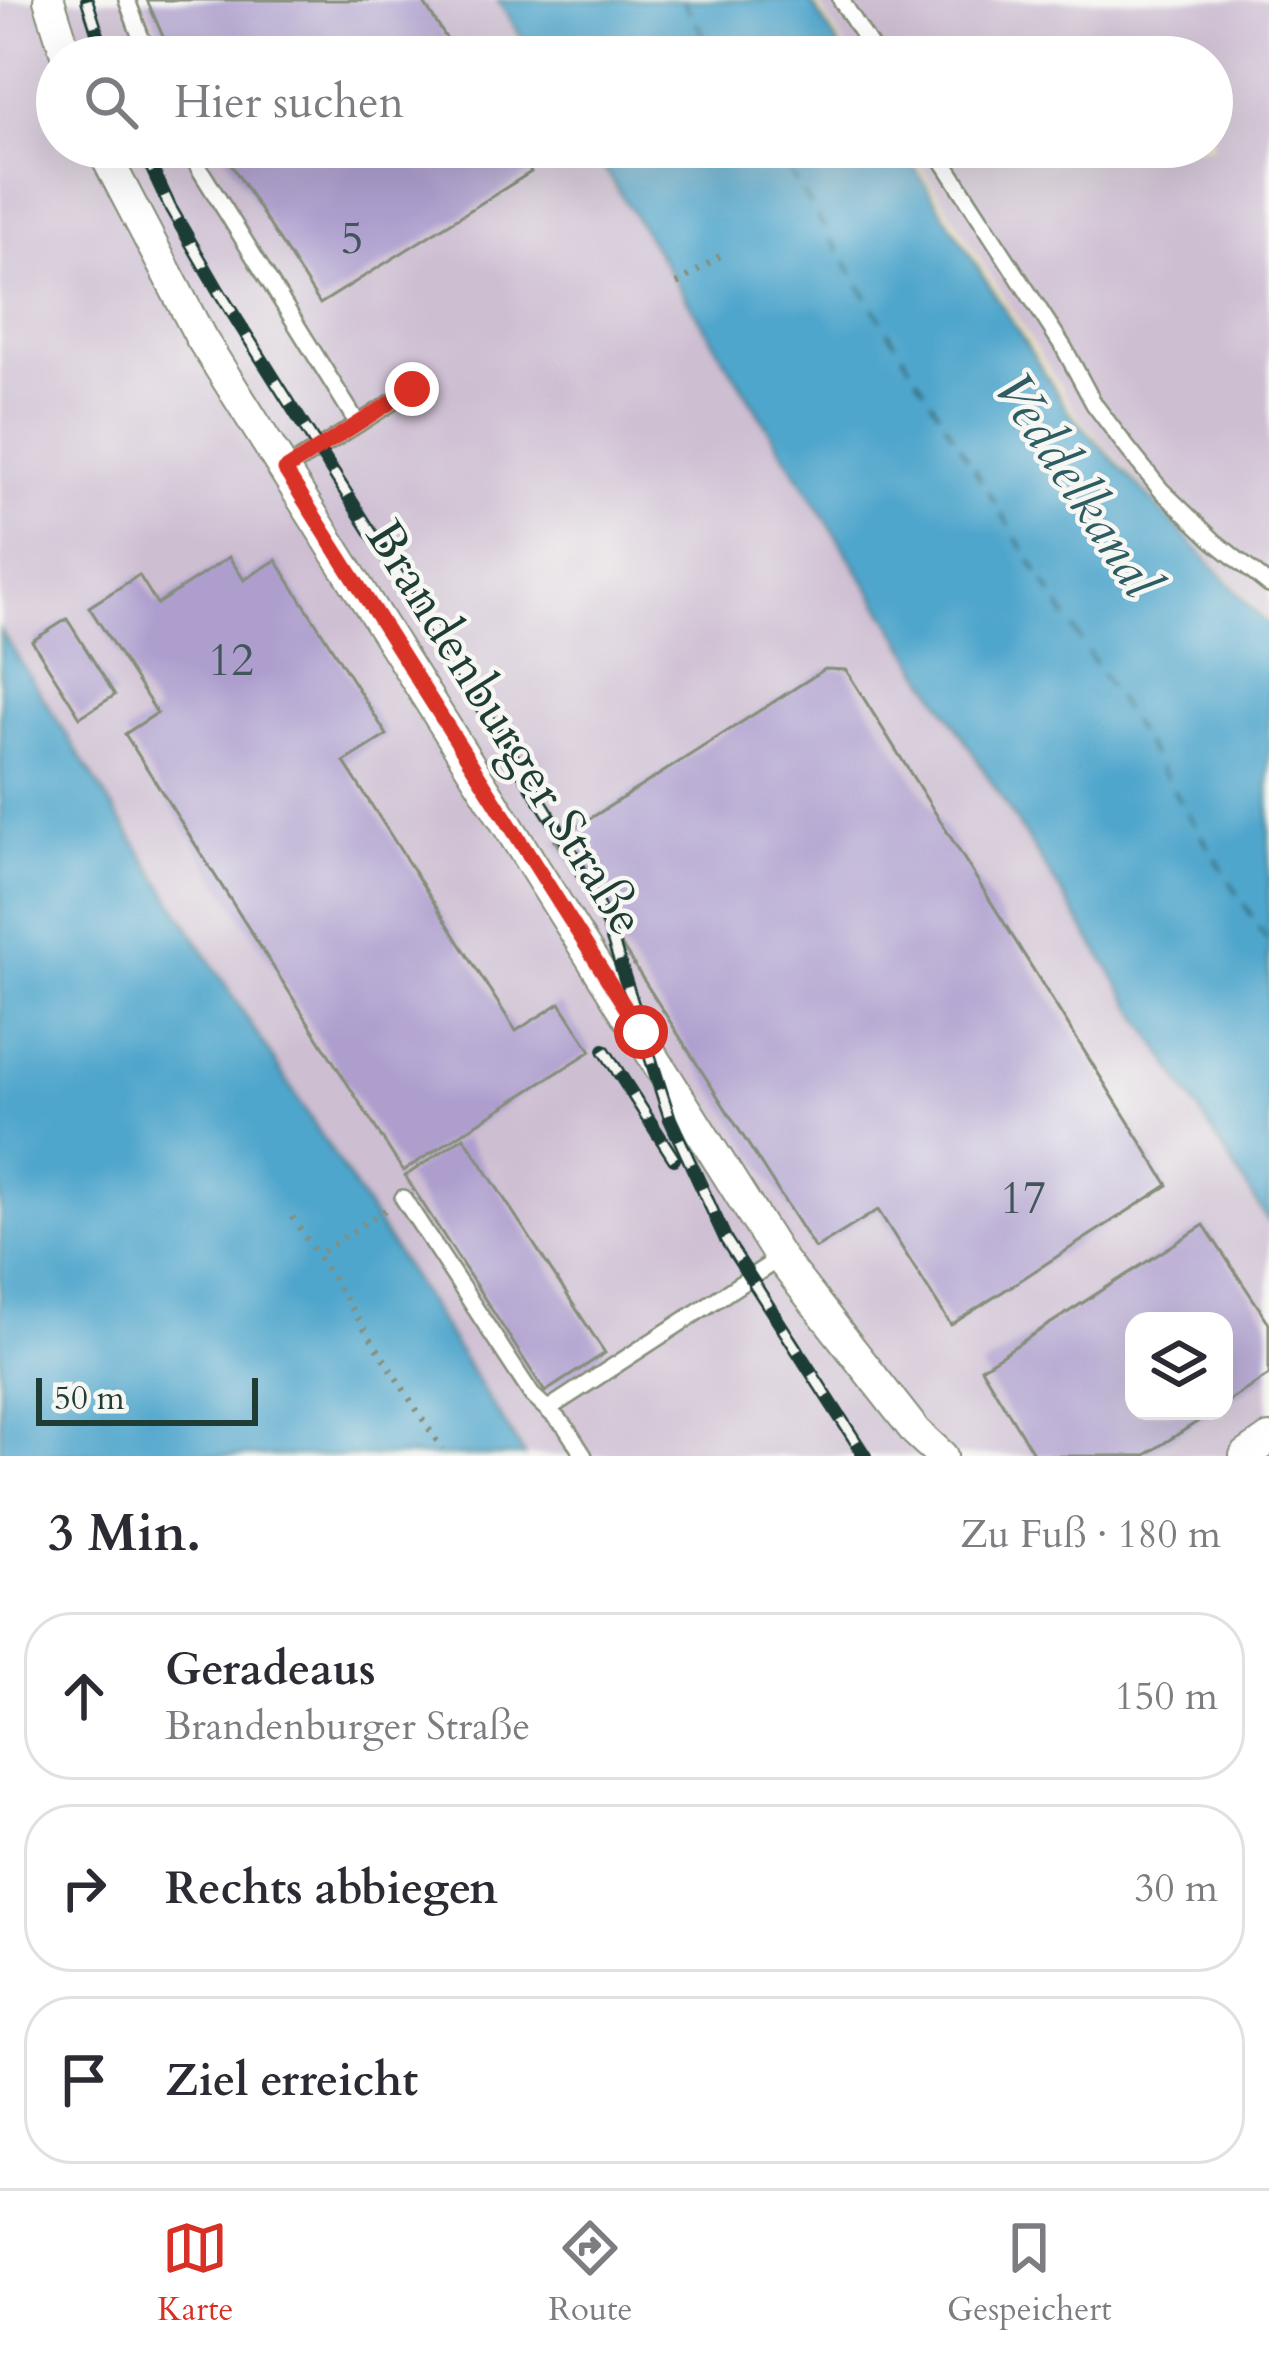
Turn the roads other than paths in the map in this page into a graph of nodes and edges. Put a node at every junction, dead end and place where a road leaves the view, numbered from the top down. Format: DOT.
graph roads {
  1 [pos="49,0"];
  2 [pos="127,0"];
  3 [pos="841,0"];
  4 [pos="60,36"];
  5 [pos="140,36"];
  6 [pos="864,36"];
  7 [pos="112,168"];
  8 [pos="199,168"];
  9 [pos="948,168"];
  10 [pos="412,389"];
  11 [pos="358,424"];
  12 [pos="285,470"];
  13 [pos="1269,585"];
  14 [pos="403,1198"];
  15 [pos="780,1258"];
  16 [pos="548,1409"];
  17 [pos="1269,1439"];
  18 [pos="584,1456"];
  19 [pos="942,1456"];
  20 [pos="1245,1456"];
  1 -- 4 [label="street"];
  2 -- 5 [label="lane"];
  3 -- 6 [label="lane"];
  7 -- 12 [label="street, Brandenburger Straße"];
  8 -- 11 [label="lane"];
  9 -- 13 [label="lane"];
  10 -- 11 [label="lane"];
  11 -- 12 [label="lane"];
  12 -- 15 [label="street, Brandenburger Straße"];
  14 -- 16 [label="lane"];
  15 -- 16 [label="lane"];
  15 -- 19 [label="street, Brandenburger Straße"];
  16 -- 18 [label="lane"];
  17 -- 20 [label="street"];
}
